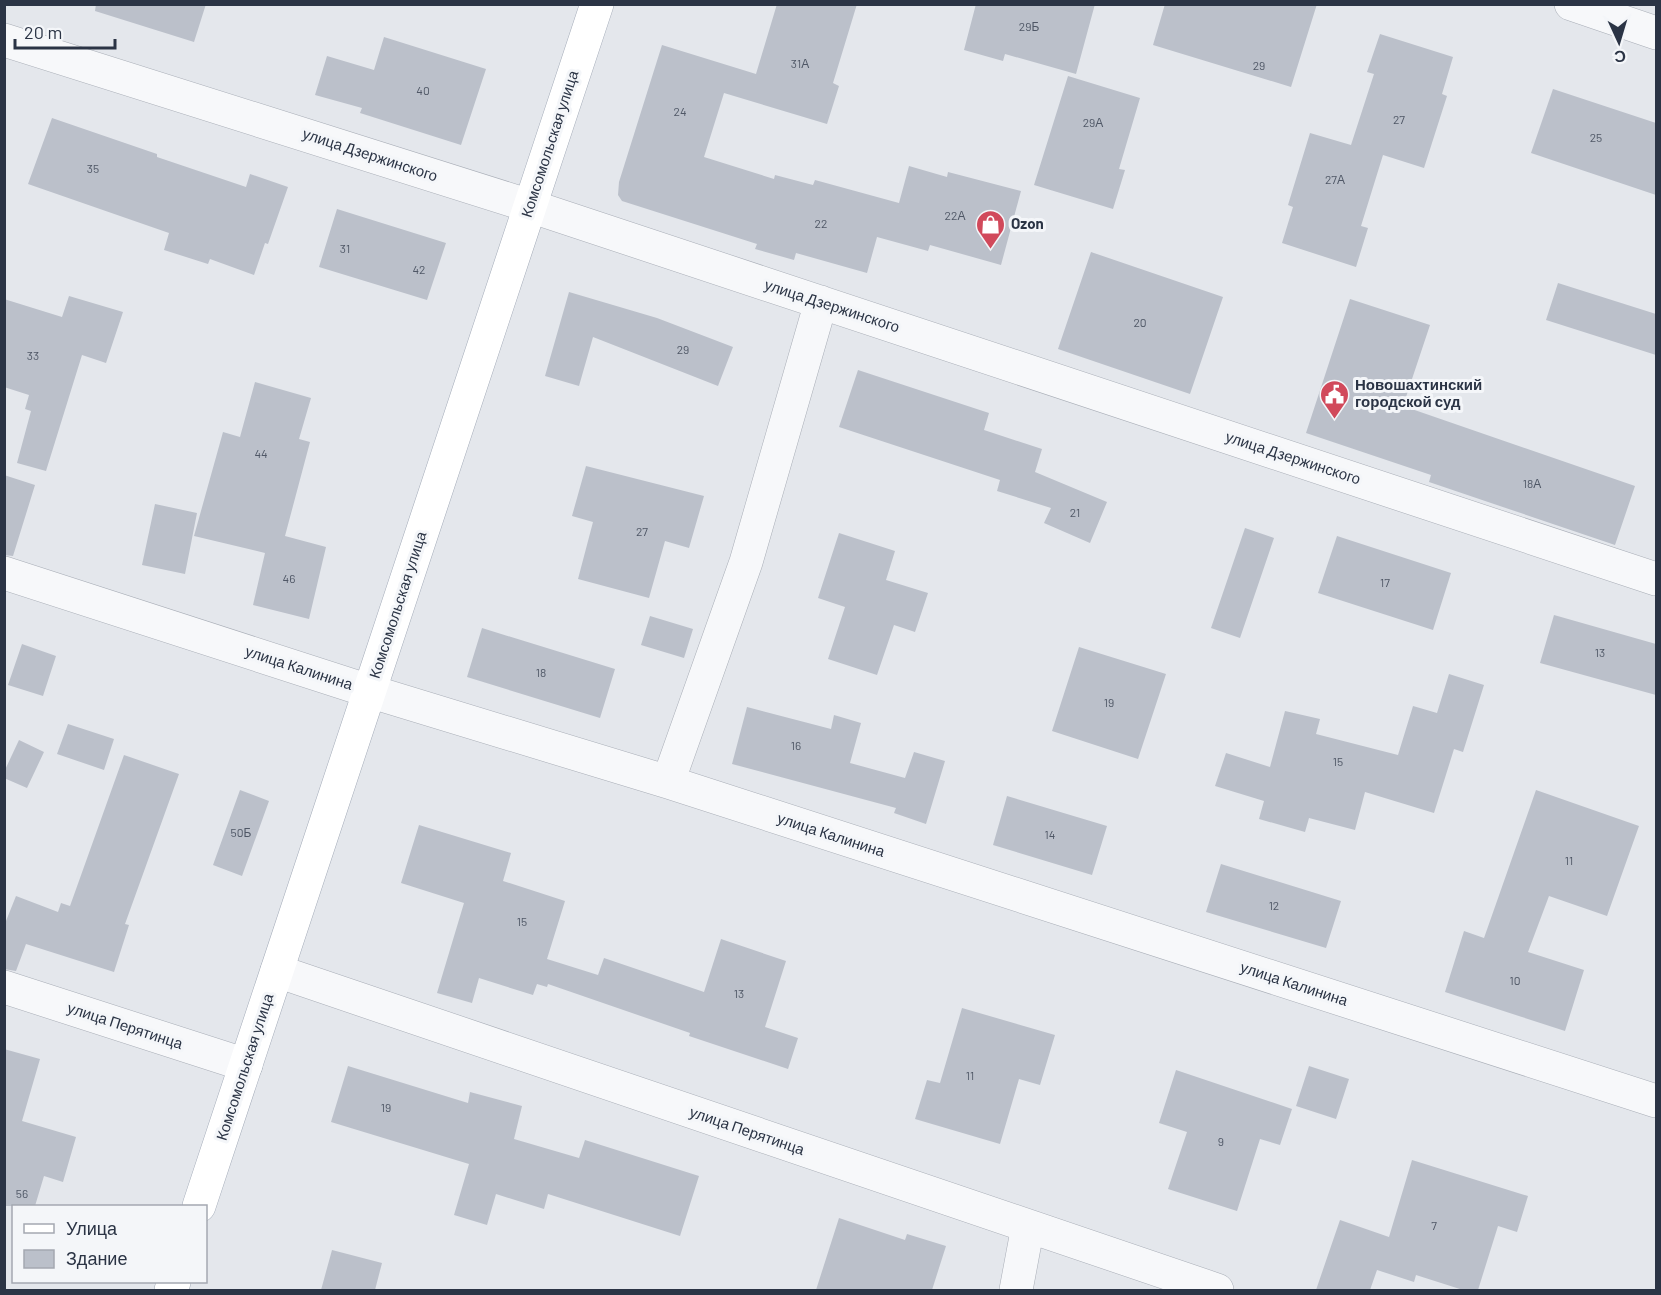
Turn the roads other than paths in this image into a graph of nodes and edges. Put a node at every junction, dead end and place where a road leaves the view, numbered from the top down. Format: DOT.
graph roads {
  1 [pos="597,4"];
  2 [pos="1571,4"];
  3 [pos="1656,33"];
  4 [pos="4,40"];
  5 [pos="530,206"];
  6 [pos="821,302"];
  7 [pos="4,573"];
  8 [pos="1656,579"];
  9 [pos="369,691"];
  10 [pos="668,782"];
  11 [pos="277,971"];
  12 [pos="4,987"];
  13 [pos="246,1065"];
  14 [pos="1656,1101"];
  15 [pos="199,1205"];
  16 [pos="1028,1226"];
  17 [pos="1016,1290"];
  18 [pos="1217,1290"];
  1 -- 5 [label="main road, Комсомольская улица"];
  2 -- 3 [label="street"];
  4 -- 5 [label="street, улица Дзержинского"];
  5 -- 6 [label="street, улица Дзержинского"];
  5 -- 9 [label="main road, Комсомольская улица"];
  6 -- 8 [label="street, улица Дзержинского"];
  6 -- 10 [label="street"];
  7 -- 9 [label="street, улица Калинина"];
  9 -- 10 [label="street, улица Калинина"];
  9 -- 11 [label="main road, Комсомольская улица"];
  10 -- 14 [label="street, улица Калинина"];
  11 -- 13 [label="main road, Комсомольская улица"];
  11 -- 16 [label="street, улица Перятинца"];
  12 -- 13 [label="street, улица Перятинца"];
  13 -- 15 [label="main road, Комсомольская улица"];
  16 -- 17 [label="street"];
  16 -- 18 [label="street, улица Перятинца"];
}
